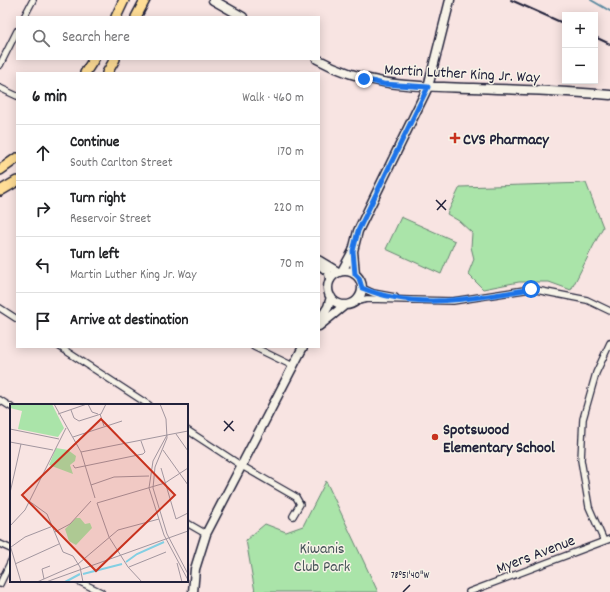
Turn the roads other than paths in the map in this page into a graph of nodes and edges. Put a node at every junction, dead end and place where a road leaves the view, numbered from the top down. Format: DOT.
graph roads {
  1 [pos="33,0"];
  2 [pos="124,0"];
  3 [pos="145,0"];
  4 [pos="213,0"];
  5 [pos="450,0"];
  6 [pos="25,16"];
  7 [pos="116,16"];
  8 [pos="137,16"];
  9 [pos="241,16"];
  10 [pos="16,33"];
  11 [pos="93,60"];
  12 [pos="114,60"];
  13 [pos="319,60"];
  14 [pos="0,65"];
  15 [pos="86,72"];
  16 [pos="108,72"];
  17 [pos="428,87"];
  18 [pos="0,88"];
  19 [pos="610,95"];
  20 [pos="16,96"];
  21 [pos="16,159"];
  22 [pos="0,170"];
  23 [pos="16,182"];
  24 [pos="0,191"];
  25 [pos="353,251"];
  26 [pos="320,261"];
  27 [pos="320,266"];
  28 [pos="341,272"];
  29 [pos="355,274"];
  30 [pos="330,280"];
  31 [pos="362,288"];
  32 [pos="331,297"];
  33 [pos="412,300"];
  34 [pos="355,302"];
  35 [pos="345,305"];
  36 [pos="0,308"];
  37 [pos="610,311"];
  38 [pos="16,318"];
  39 [pos="320,319"];
  40 [pos="320,325"];
  41 [pos="610,342"];
  42 [pos="62,348"];
  43 [pos="256,348"];
  44 [pos="302,348"];
  45 [pos="609,350"];
  46 [pos="293,366"];
  47 [pos="0,400"];
  48 [pos="147,404"];
  49 [pos="10,407"];
  50 [pos="188,431"];
  51 [pos="242,466"];
  52 [pos="293,516"];
  53 [pos="188,524"];
  54 [pos="206,534"];
  55 [pos="607,540"];
  56 [pos="0,544"];
  57 [pos="10,549"];
  58 [pos="10,563"];
  59 [pos="80,582"];
  60 [pos="0,584"];
  61 [pos="101,592"];
  62 [pos="193,592"];
  63 [pos="469,592"];
  1 -- 6 [label="street"];
  2 -- 7 [label="main road"];
  3 -- 8 [label="main road"];
  4 -- 9 [label="main road"];
  5 -- 17 [label="main road"];
  10 -- 14 [label="street"];
  11 -- 15 [label="main road"];
  12 -- 16 [label="main road"];
  13 -- 17 [label="main road, Martin Luther King Jr. Way"];
  17 -- 19 [label="main road, Martin Luther King Jr. Way"];
  17 -- 25 [label="main road"];
  18 -- 20 [label="street"];
  21 -- 22 [label="main road"];
  23 -- 24 [label="main road"];
  25 -- 28 [label="main road"];
  25 -- 29 [label="main road"];
  26 -- 28 [label="street"];
  27 -- 30 [label="street"];
  28 -- 29 [label="main road"];
  28 -- 30 [label="main road"];
  29 -- 31 [label="main road"];
  30 -- 32 [label="main road"];
  31 -- 33 [label="street"];
  31 -- 34 [label="main road"];
  32 -- 35 [label="main road"];
  32 -- 39 [label="main road"];
  33 -- 34 [label="street"];
  33 -- 37 [label="street"];
  34 -- 35 [label="main road"];
  35 -- 40 [label="main road"];
  36 -- 38 [label="street"];
  41 -- 45 [label="street"];
  42 -- 48 [label="street"];
  43 -- 46 [label="street"];
  44 -- 46 [label="main road"];
  45 -- 55 [label="street"];
  46 -- 51 [label="main road"];
  47 -- 49 [label="street"];
  50 -- 51 [label="street"];
  51 -- 52 [label="street"];
  51 -- 54 [label="main road"];
  53 -- 54 [label="street"];
  54 -- 62 [label="main road"];
  55 -- 63 [label="street, Myers Avenue"];
  56 -- 57 [label="street"];
  58 -- 60 [label="street"];
  59 -- 61 [label="street"];
}
